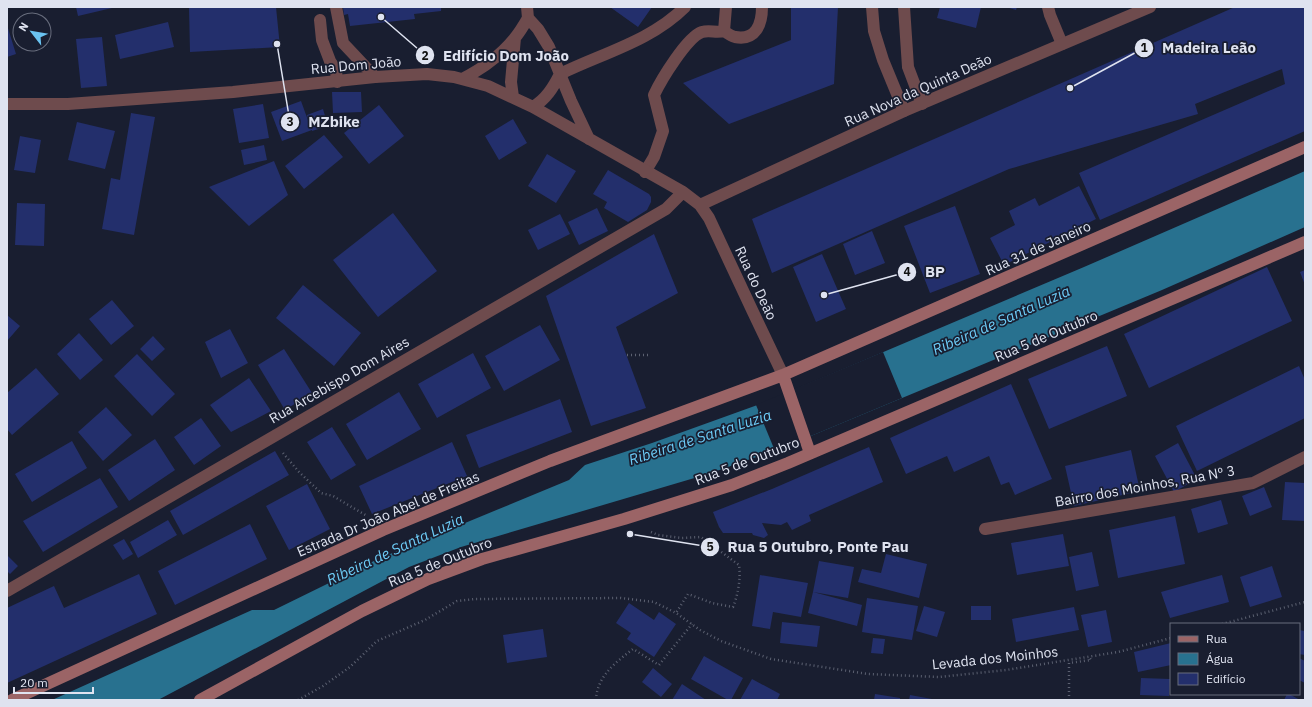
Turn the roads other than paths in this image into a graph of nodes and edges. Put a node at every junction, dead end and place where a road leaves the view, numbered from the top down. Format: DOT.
graph roads {
  1 [pos="336,7"];
  2 [pos="685,7"];
  3 [pos="726,7"];
  4 [pos="762,7"];
  5 [pos="872,7"];
  6 [pos="904,7"];
  7 [pos="1048,7"];
  8 [pos="1150,7"];
  9 [pos="527,12"];
  10 [pos="320,20"];
  11 [pos="724,31"];
  12 [pos="515,38"];
  13 [pos="1062,44"];
  14 [pos="560,74"];
  15 [pos="375,77"];
  16 [pos="462,79"];
  17 [pos="337,82"];
  18 [pos="513,97"];
  19 [pos="7,104"];
  20 [pos="922,104"];
  21 [pos="533,107"];
  22 [pos="904,111"];
  23 [pos="589,139"];
  24 [pos="1305,147"];
  25 [pos="645,172"];
  26 [pos="683,192"];
  27 [pos="700,205"];
  28 [pos="1305,242"];
  29 [pos="784,375"];
  30 [pos="810,453"];
  31 [pos="1305,457"];
  32 [pos="985,529"];
  33 [pos="7,591"];
  34 [pos="12,700"];
  35 [pos="200,700"];
  1 -- 15 [label="street"];
  2 -- 14 [label="street"];
  3 -- 11 [label="street"];
  4 -- 11 [label="street"];
  5 -- 22 [label="street"];
  6 -- 20 [label="street"];
  7 -- 13 [label="street"];
  8 -- 13 [label="street, Rua Nova da Quinta Deão"];
  9 -- 12 [label="street"];
  9 -- 14 [label="street"];
  10 -- 17 [label="street"];
  11 -- 25 [label="street"];
  12 -- 16 [label="street"];
  12 -- 18 [label="street"];
  13 -- 20 [label="street, Rua Nova da Quinta Deão"];
  14 -- 21 [label="street"];
  14 -- 23 [label="street"];
  15 -- 16 [label="street, Rua Dom João"];
  15 -- 17 [label="street, Rua Dom João"];
  16 -- 18 [label="street, Rua Dom João"];
  17 -- 19 [label="street, Rua Dom João"];
  18 -- 21 [label="street, Rua Dom João"];
  20 -- 22 [label="street, Rua Nova da Quinta Deão"];
  21 -- 23 [label="street, Rua Dom João"];
  22 -- 27 [label="street, Rua Nova da Quinta Deão"];
  23 -- 25 [label="street, Rua Dom João"];
  24 -- 29 [label="main road, Rua 31 de Janeiro"];
  25 -- 26 [label="street, Rua Dom João"];
  26 -- 27 [label="street, Rua Dom João"];
  26 -- 33 [label="street, Rua Arcebispo Dom Aires"];
  27 -- 29 [label="street, Rua do Deão"];
  28 -- 30 [label="main road, Rua 5 de Outubro"];
  29 -- 30 [label="main road"];
  29 -- 34 [label="main road, Estrada Dr João Abel de Freitas"];
  30 -- 35 [label="main road, Rua 5 de Outubro"];
  31 -- 32 [label="street, Bairro dos Moinhos, Rua Nº 3"];
}
